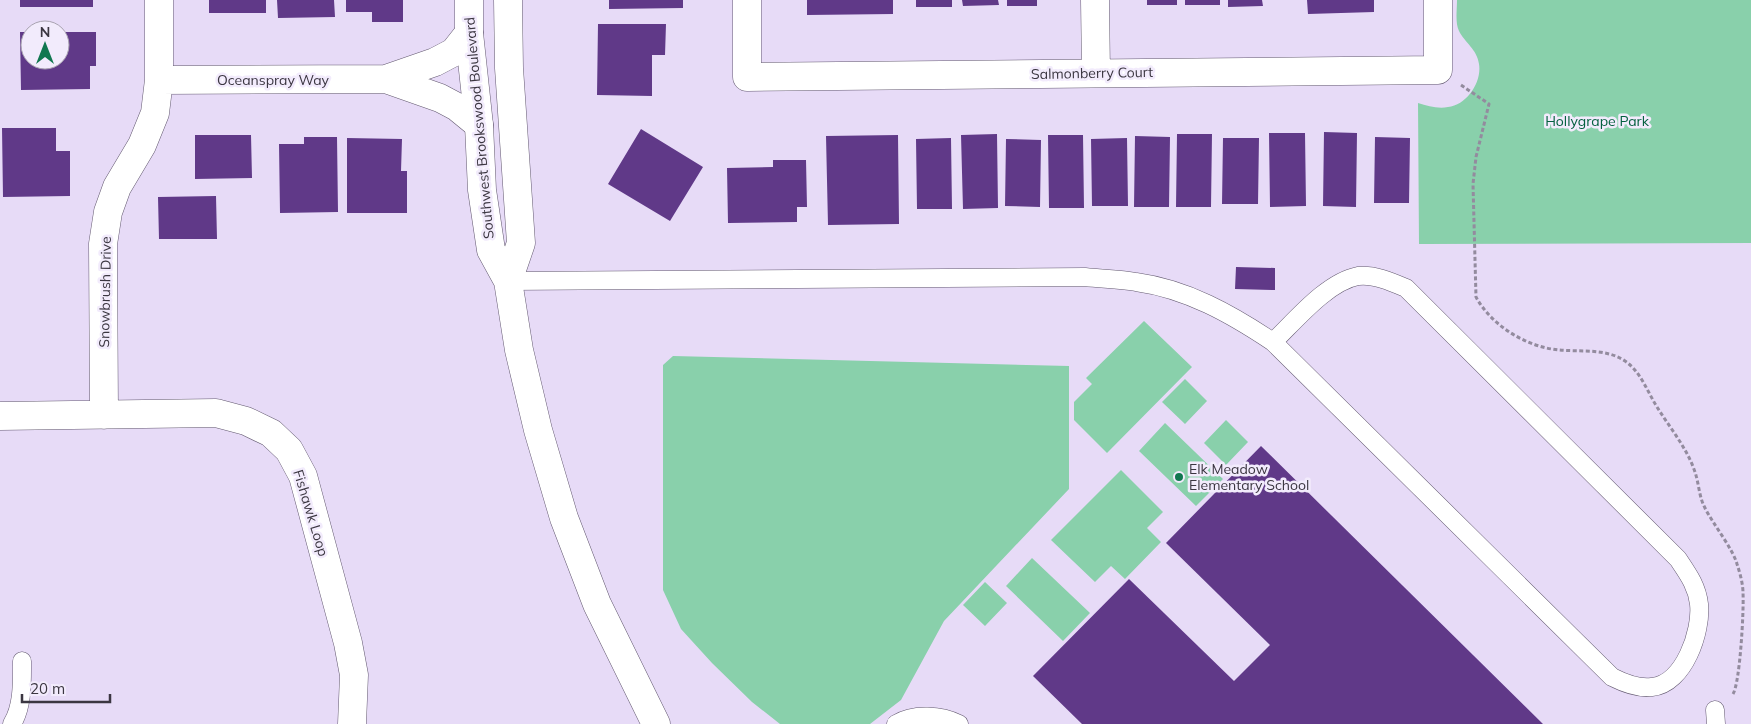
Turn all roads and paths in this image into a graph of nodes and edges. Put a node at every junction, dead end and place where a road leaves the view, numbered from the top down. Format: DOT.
graph roads {
  1 [pos="159,0"];
  2 [pos="469,0"];
  3 [pos="508,0"];
  4 [pos="747,0"];
  5 [pos="1095,0"];
  6 [pos="1438,0"];
  7 [pos="469,33"];
  8 [pos="1438,70"];
  9 [pos="1096,73"];
  10 [pos="386,79"];
  11 [pos="159,80"];
  12 [pos="479,125"];
  13 [pos="508,281"];
  14 [pos="1274,342"];
  15 [pos="104,415"];
  16 [pos="0,416"];
  17 [pos="22,661"];
  18 [pos="1716,717"];
  19 [pos="12,724"];
  20 [pos="352,724"];
  21 [pos="656,724"];
  22 [pos="896,724"];
  23 [pos="959,724"];
  1 -- 11 [label="street, Snowbrush Drive"];
  2 -- 7 [label="street, Southwest Brookswood Boulevard"];
  3 -- 13 [label="street, Southwest Brookswood Boulevard"];
  4 -- 9 [label="street, Salmonberry Court"];
  5 -- 9 [label="street"];
  6 -- 8 [label="street"];
  7 -- 10 [label="street, Oceanspray Way"];
  7 -- 12 [label="street, Southwest Brookswood Boulevard"];
  8 -- 9 [label="street, Salmonberry Court"];
  8 -- 18 [label="path"];
  10 -- 11 [label="street, Oceanspray Way"];
  10 -- 12 [label="street, Oceanspray Way"];
  11 -- 15 [label="street, Snowbrush Drive"];
  12 -- 13 [label="street, Southwest Brookswood Boulevard"];
  13 -- 14 [label="lane"];
  13 -- 21 [label="street, Southwest Brookswood Boulevard"];
  14 -- 14 [label="lane"];
  15 -- 16 [label="street, Fishawk Loop"];
  15 -- 20 [label="street, Fishawk Loop"];
  17 -- 19 [label="lane"];
  22 -- 23 [label="lane"];
}
